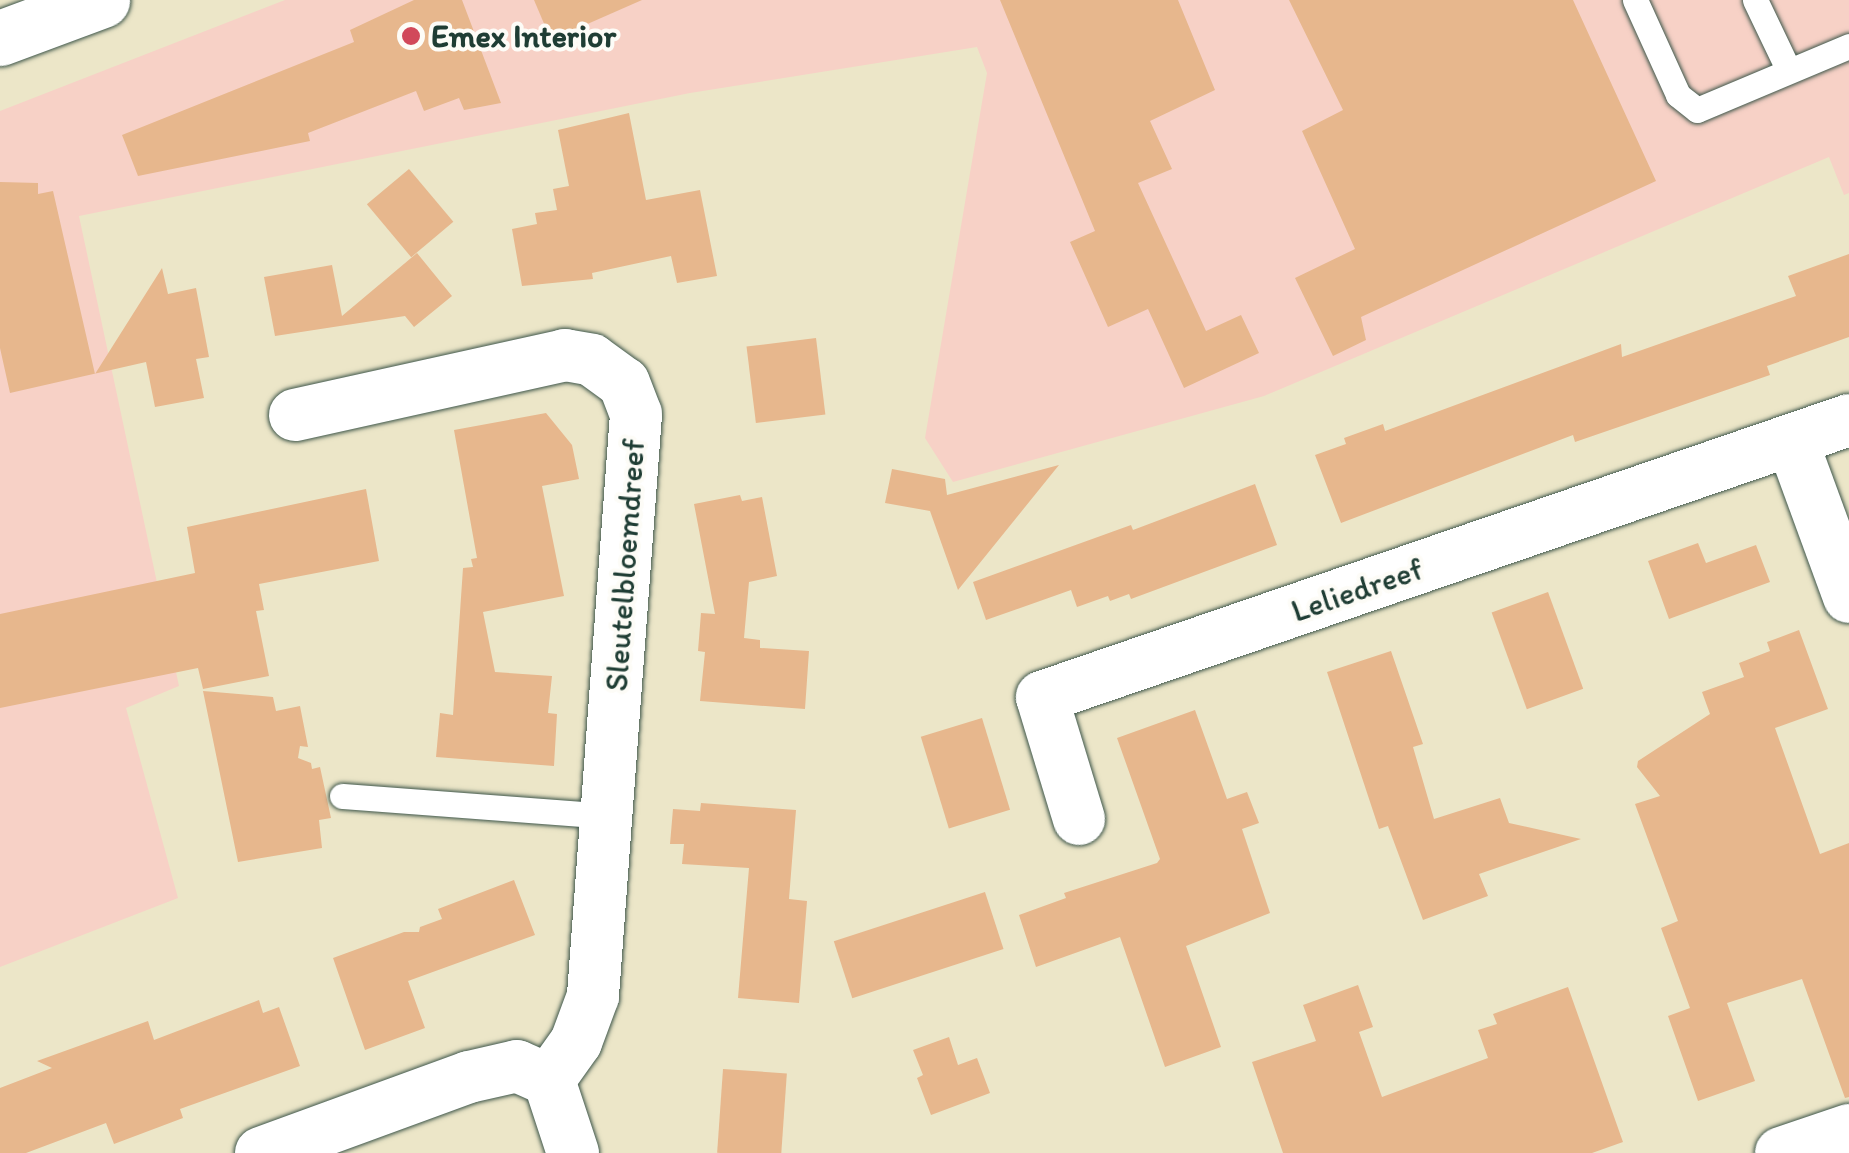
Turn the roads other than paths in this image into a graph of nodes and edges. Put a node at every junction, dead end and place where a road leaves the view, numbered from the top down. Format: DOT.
graph roads {
  1 [pos="102,0"];
  2 [pos="1635,0"];
  3 [pos="1755,0"];
  4 [pos="0,38"];
  5 [pos="1849,46"];
  6 [pos="1788,69"];
  7 [pos="295,415"];
  8 [pos="1849,420"];
  9 [pos="1792,441"];
  10 [pos="1849,597"];
  11 [pos="342,796"];
  12 [pos="606,816"];
  13 [pos="1079,819"];
  14 [pos="548,1080"];
  15 [pos="1849,1130"];
  16 [pos="260,1153"];
  17 [pos="573,1153"];
  18 [pos="1781,1153"];
  1 -- 4 [label="main road"];
  2 -- 6 [label="lane"];
  3 -- 6 [label="lane"];
  5 -- 6 [label="lane"];
  7 -- 12 [label="street, Sleutelbloemdreef"];
  8 -- 9 [label="street, Leliedreef"];
  9 -- 10 [label="street"];
  9 -- 13 [label="street, Leliedreef"];
  11 -- 12 [label="lane"];
  12 -- 14 [label="street, Sleutelbloemdreef"];
  14 -- 16 [label="street"];
  14 -- 17 [label="street"];
  15 -- 18 [label="street"];
}
